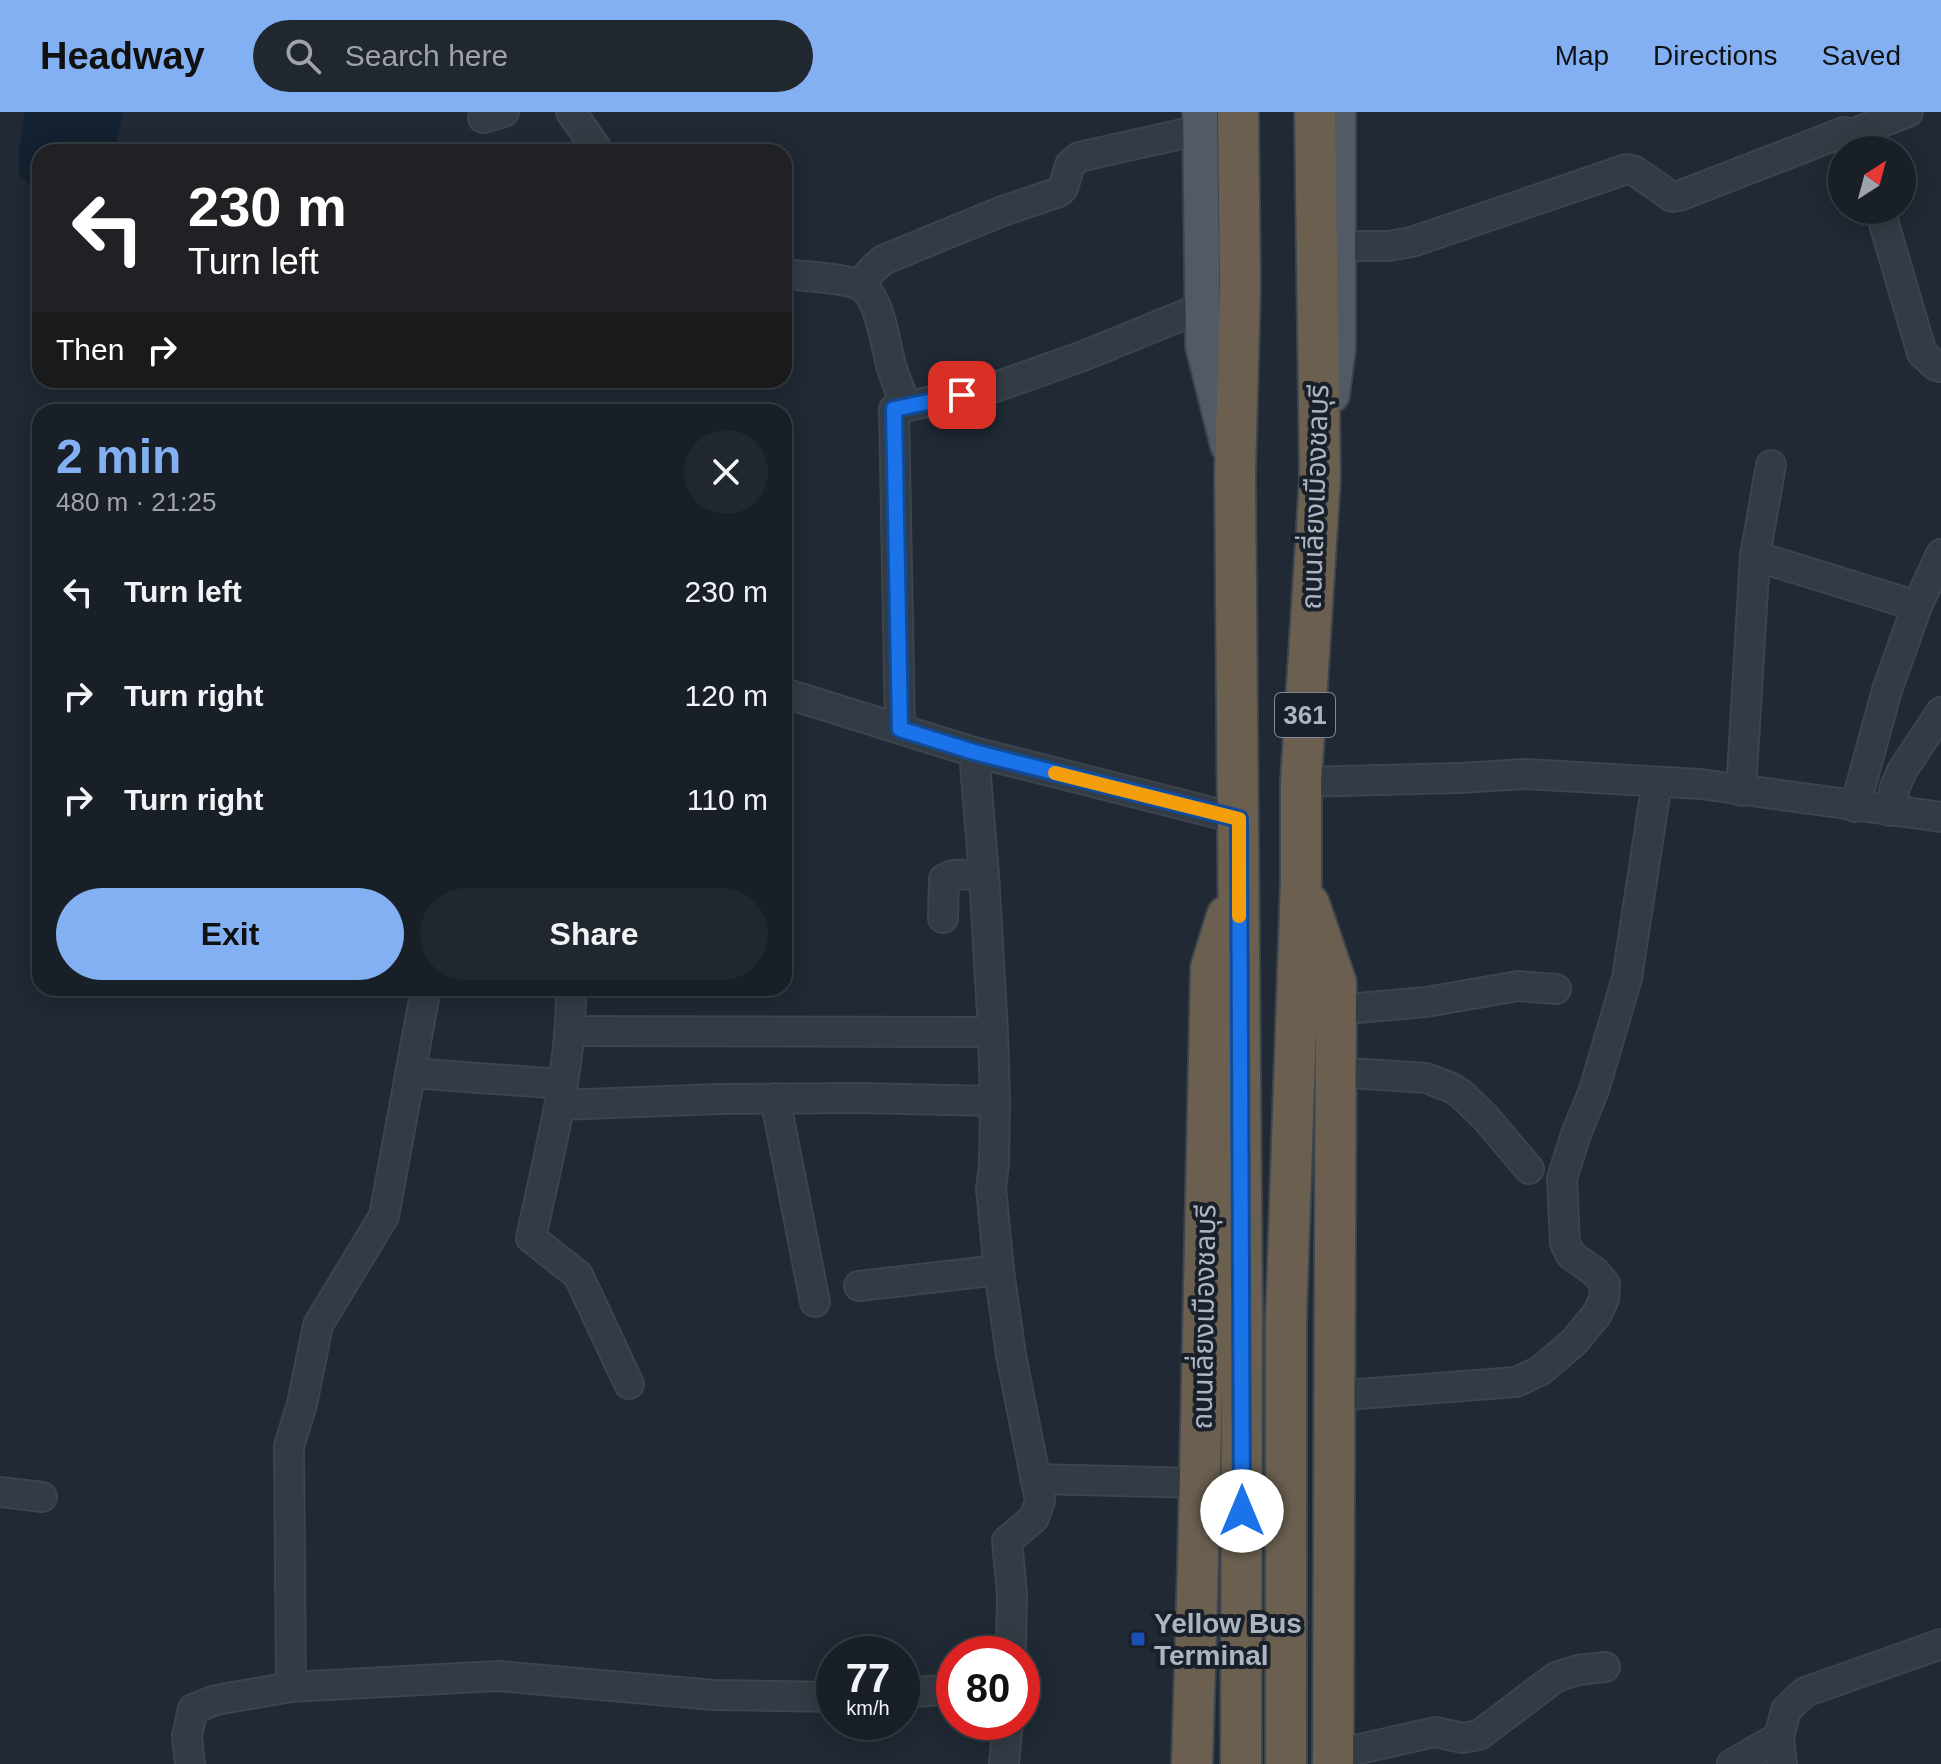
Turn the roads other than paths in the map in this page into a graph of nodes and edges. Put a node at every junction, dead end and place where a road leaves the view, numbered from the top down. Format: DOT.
graph roads {
  1 [pos="571,112"];
  2 [pos="1238,112"];
  3 [pos="1315,112"];
  4 [pos="1338,112"];
  5 [pos="1908,112"];
  6 [pos="1200,121"];
  7 [pos="1867,136"];
  8 [pos="1828,138"];
  9 [pos="593,144"];
  10 [pos="1884,224"];
  11 [pos="1338,246"];
  12 [pos="792,275"];
  13 [pos="862,286"];
  14 [pos="1201,308"];
  15 [pos="1941,367"];
  16 [pos="906,406"];
  17 [pos="1771,465"];
  18 [pos="1235,473"];
  19 [pos="1320,478"];
  20 [pos="1941,554"];
  21 [pos="1755,556"];
  22 [pos="1917,606"];
  23 [pos="792,695"];
  24 [pos="1941,712"];
  25 [pos="900,729"];
  26 [pos="974,752"];
  27 [pos="1301,782"];
  28 [pos="1657,782"];
  29 [pos="1741,791"];
  30 [pos="1855,807"];
  31 [pos="1890,811"];
  32 [pos="1941,817"];
  33 [pos="1239,819"];
  34 [pos="1239,873"];
  35 [pos="984,874"];
  36 [pos="1301,881"];
  37 [pos="943,918"];
  38 [pos="1556,989"];
  39 [pos="425,996"];
  40 [pos="571,996"];
  41 [pos="1336,1010"];
  42 [pos="569,1031"];
  43 [pos="993,1032"];
  44 [pos="1335,1072"];
  45 [pos="411,1073"];
  46 [pos="561,1095"];
  47 [pos="775,1098"];
  48 [pos="995,1101"];
  49 [pos="1529,1169"];
  50 [pos="999,1270"];
  51 [pos="859,1286"];
  52 [pos="815,1302"];
  53 [pos="629,1384"];
  54 [pos="1333,1396"];
  55 [pos="1035,1479"];
  56 [pos="1200,1483"];
  57 [pos="0,1492"];
  58 [pos="42,1497"];
  59 [pos="1011,1636"];
  60 [pos="1941,1644"];
  61 [pos="1605,1667"];
  62 [pos="291,1687"];
  63 [pos="816,1697"];
  64 [pos="1006,1740"];
  65 [pos="1780,1751"];
  66 [pos="1333,1760"];
  67 [pos="190,1764"];
  68 [pos="1004,1764"];
  69 [pos="1192,1764"];
  70 [pos="1241,1764"];
  71 [pos="1286,1764"];
  72 [pos="1732,1764"];
  1 -- 9 [label="street"];
  2 -- 18 [label="highway, ถนนเลี่ยงเมืองชลบุรี / 361"];
  3 -- 19 [label="highway, ถนนเลี่ยงเมืองชลบุรี / 361"];
  4 -- 11 [label="main road, 361"];
  5 -- 7 [label="street"];
  6 -- 13 [label="street"];
  6 -- 14 [label="main road, 361"];
  8 -- 11 [label="street"];
  10 -- 15 [label="street"];
  11 -- 19 [label="main road, 361"];
  12 -- 13 [label="street"];
  13 -- 16 [label="street"];
  14 -- 16 [label="street"];
  14 -- 18 [label="main road, 361"];
  16 -- 25 [label="street"];
  17 -- 21 [label="street"];
  18 -- 33 [label="highway, ถนนเลี่ยงเมืองชลบุรี / 361"];
  19 -- 27 [label="highway, ถนนเลี่ยงเมืองชลบุรี / 361"];
  20 -- 22 [label="street"];
  21 -- 22 [label="street"];
  21 -- 29 [label="street"];
  22 -- 30 [label="street"];
  23 -- 25 [label="street"];
  24 -- 31 [label="street"];
  25 -- 26 [label="street"];
  26 -- 33 [label="street"];
  26 -- 35 [label="street"];
  27 -- 28 [label="street"];
  27 -- 36 [label="highway, ถนนเลี่ยงเมืองชลบุรี / 361"];
  28 -- 29 [label="street"];
  28 -- 54 [label="street"];
  29 -- 30 [label="street"];
  30 -- 31 [label="street"];
  31 -- 32 [label="street"];
  33 -- 34 [label="highway, ถนนเลี่ยงเมืองชลบุรี / 361"];
  34 -- 56 [label="highway, ถนนเลี่ยงเมืองชลบุรี / 361"];
  34 -- 70 [label="highway, ถนนเลี่ยงเมืองชลบุรี / 361"];
  35 -- 37 [label="street"];
  35 -- 43 [label="street"];
  36 -- 41 [label="highway, ถนนเลี่ยงเมืองชลบุรี / 361"];
  36 -- 71 [label="highway, ถนนเลี่ยงเมืองชลบุรี / 361"];
  38 -- 41 [label="street"];
  39 -- 45 [label="street"];
  40 -- 42 [label="street"];
  41 -- 44 [label="highway, ถนนเลี่ยงเมืองชลบุรี / 361"];
  42 -- 43 [label="street"];
  42 -- 46 [label="street"];
  43 -- 48 [label="street"];
  44 -- 49 [label="street"];
  44 -- 54 [label="highway, ถนนเลี่ยงเมืองชลบุรี / 361"];
  45 -- 46 [label="street"];
  45 -- 62 [label="street"];
  46 -- 47 [label="street"];
  46 -- 53 [label="street"];
  47 -- 48 [label="street"];
  47 -- 52 [label="street"];
  48 -- 50 [label="street"];
  50 -- 51 [label="street"];
  50 -- 55 [label="street"];
  54 -- 66 [label="highway, ถนนเลี่ยงเมืองชลบุรี / 361"];
  55 -- 56 [label="street"];
  55 -- 59 [label="street"];
  56 -- 69 [label="highway, ถนนเลี่ยงเมืองชลบุรี / 361"];
  57 -- 58 [label="street"];
  60 -- 65 [label="street"];
  61 -- 66 [label="street"];
  62 -- 63 [label="street"];
  62 -- 67 [label="street"];
  64 -- 68 [label="street"];
  65 -- 72 [label="street"];
}
